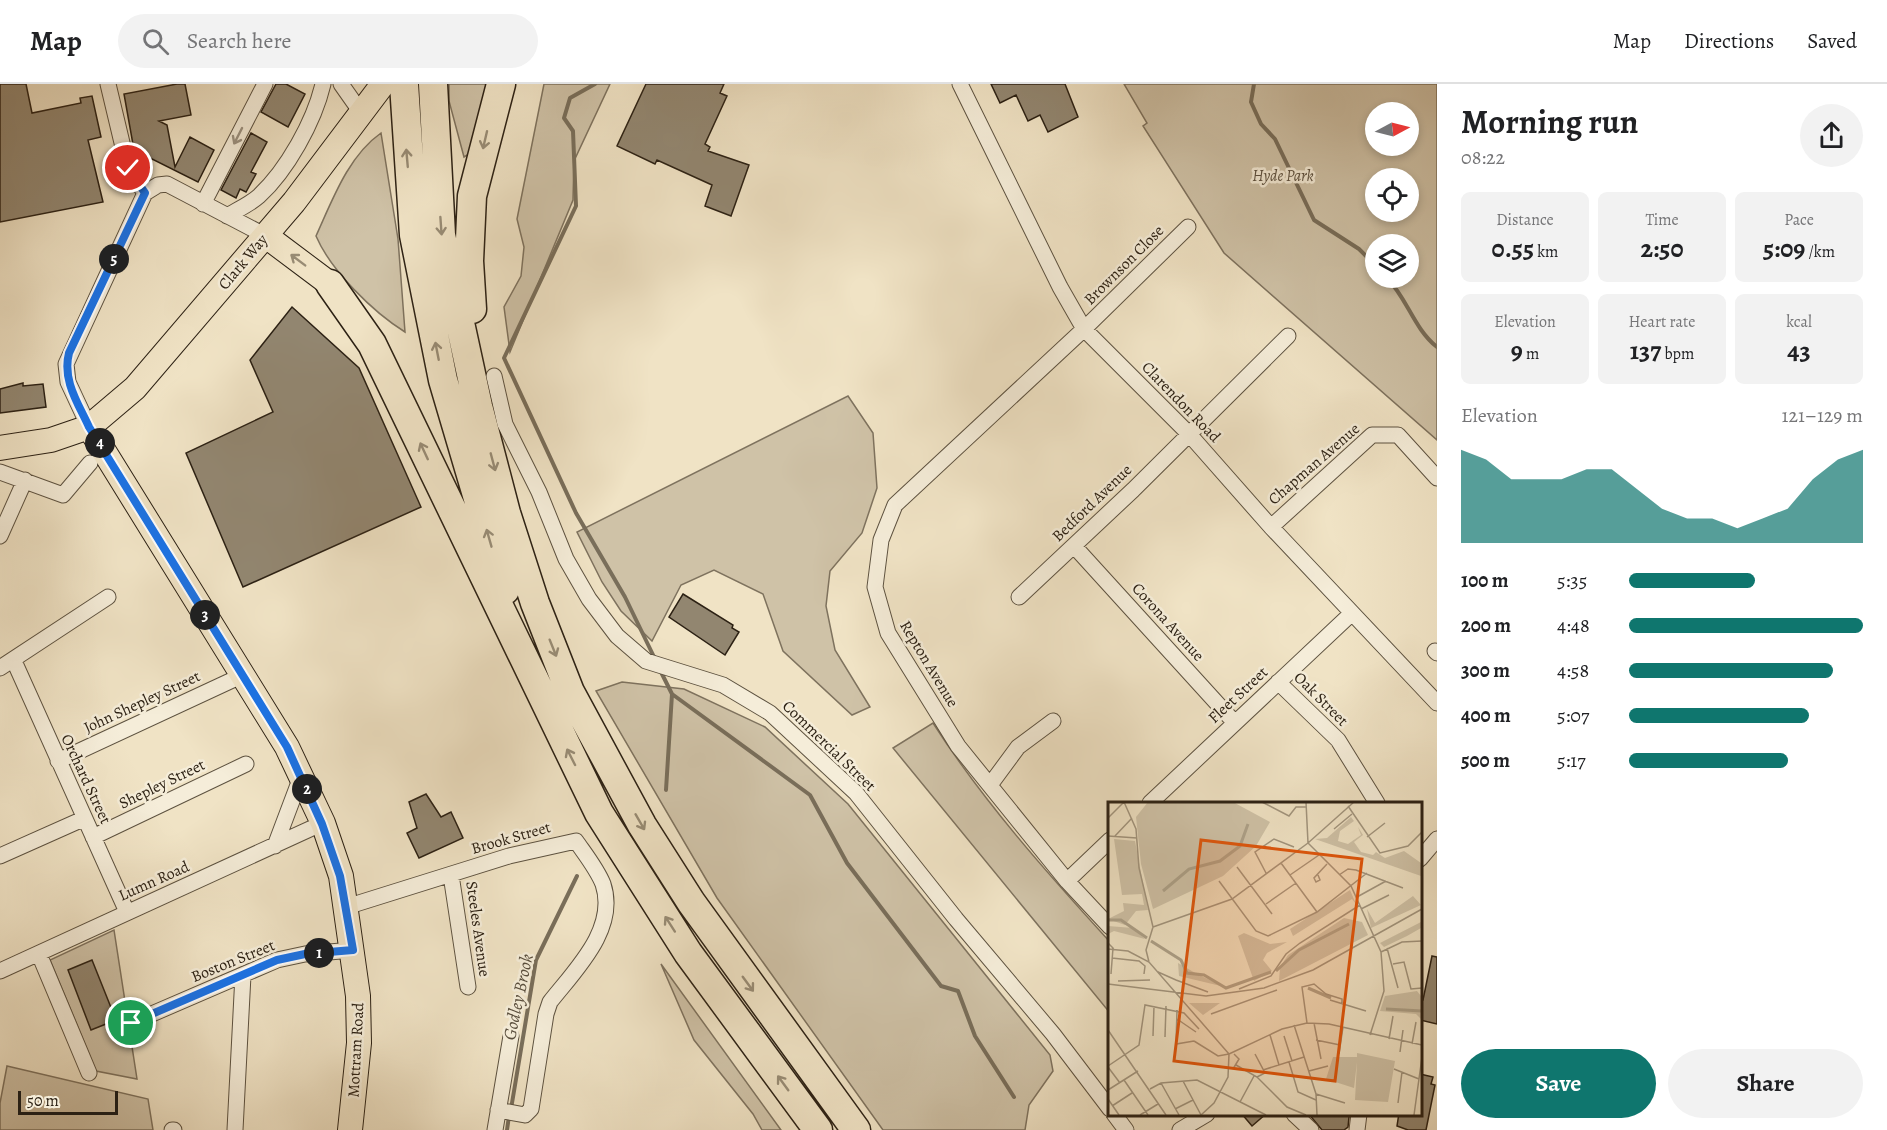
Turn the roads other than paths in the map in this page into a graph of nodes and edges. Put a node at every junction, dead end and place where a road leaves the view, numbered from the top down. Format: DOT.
graph roads {
  1 [pos="108,84"];
  2 [pos="265,84"];
  3 [pos="323,84"];
  4 [pos="341,84"];
  5 [pos="404,84"];
  6 [pos="433,84"];
  7 [pos="501,84"];
  8 [pos="960,84"];
  9 [pos="380,87"];
  10 [pos="360,111"];
  11 [pos="145,193"];
  12 [pos="203,204"];
  13 [pos="227,216"];
  14 [pos="1188,227"];
  15 [pos="266,236"];
  16 [pos="330,285"];
  17 [pos="1084,329"];
  18 [pos="1288,336"];
  19 [pos="494,376"];
  20 [pos="478,406"];
  21 [pos="89,427"];
  22 [pos="1189,434"];
  23 [pos="0,448"];
  24 [pos="90,463"];
  25 [pos="0,472"];
  26 [pos="1437,478"];
  27 [pos="25,480"];
  28 [pos="1271,527"];
  29 [pos="0,536"];
  30 [pos="1074,546"];
  31 [pos="108,597"];
  32 [pos="1019,597"];
  33 [pos="1352,613"];
  34 [pos="7,665"];
  35 [pos="530,675"];
  36 [pos="241,676"];
  37 [pos="1278,682"];
  38 [pos="1437,703"];
  39 [pos="1053,721"];
  40 [pos="1235,723"];
  41 [pos="57,761"];
  42 [pos="246,764"];
  43 [pos="302,777"];
  44 [pos="990,785"];
  45 [pos="1151,802"];
  46 [pos="1376,802"];
  47 [pos="83,819"];
  48 [pos="322,824"];
  49 [pos="93,837"];
  50 [pos="1108,842"];
  51 [pos="275,846"];
  52 [pos="0,856"];
  53 [pos="451,875"];
  54 [pos="1067,881"];
  55 [pos="346,907"];
  56 [pos="127,912"];
  57 [pos="1108,925"];
  58 [pos="353,950"];
  59 [pos="39,954"];
  60 [pos="0,971"];
  61 [pos="243,975"];
  62 [pos="468,987"];
  63 [pos="131,1023"];
  64 [pos="511,1036"];
  65 [pos="89,1073"];
  66 [pos="1108,1106"];
  67 [pos="500,1111"];
  68 [pos="1115,1115"];
  69 [pos="1204,1115"];
  70 [pos="1296,1115"];
  71 [pos="1359,1115"];
  72 [pos="1187,1129"];
  73 [pos="235,1130"];
  74 [pos="350,1130"];
  75 [pos="495,1130"];
  76 [pos="818,1130"];
  77 [pos="856,1130"];
  78 [pos="1126,1130"];
  79 [pos="1311,1130"];
  80 [pos="1357,1130"];
  1 -- 11 [label="street"];
  2 -- 12 [label="street, one-way"];
  3 -- 13 [label="street"];
  4 -- 10 [label="street"];
  35 -- 5 [label="highway, one-way"];
  6 -- 20 [label="highway, one-way"];
  7 -- 20 [label="highway, one-way"];
  8 -- 17 [label="street, Clarendon Road"];
  9 -- 10 [label="main road, Clark Way"];
  10 -- 15 [label="main road, Clark Way"];
  11 -- 12 [label="street"];
  11 -- 21 [label="street"];
  12 -- 13 [label="street"];
  13 -- 15 [label="street"];
  14 -- 17 [label="street, Brownson Close"];
  16 -- 15 [label="main road, one-way"];
  15 -- 21 [label="main road, Clark Way"];
  35 -- 16 [label="highway, one-way"];
  17 -- 22 [label="street, Clarendon Road"];
  17 -- 44 [label="street, Repton Avenue"];
  18 -- 22 [label="street, Bedford Avenue"];
  19 -- 66 [label="street, Commercial Street"];
  20 -- 77 [label="highway, one-way"];
  21 -- 23 [label="main road"];
  21 -- 36 [label="main road, Mottram Road"];
  22 -- 28 [label="street, Clarendon Road"];
  22 -- 30 [label="street, Bedford Avenue"];
  24 -- 27 [label="street"];
  25 -- 27 [label="street"];
  26 -- 28 [label="street, Chapman Avenue"];
  27 -- 29 [label="street"];
  28 -- 33 [label="street, Clarendon Road"];
  30 -- 32 [label="street, Bedford Avenue"];
  30 -- 40 [label="street, Corona Avenue"];
  31 -- 34 [label="street"];
  33 -- 37 [label="street, Fleet Street"];
  33 -- 38 [label="street, Clarendon Road"];
  34 -- 41 [label="street, Orchard Street"];
  76 -- 35 [label="highway, one-way"];
  36 -- 41 [label="street, John Shepley Street"];
  36 -- 43 [label="main road, Mottram Road"];
  37 -- 40 [label="street, Fleet Street"];
  37 -- 46 [label="street, Oak Street"];
  39 -- 44 [label="street"];
  40 -- 45 [label="street, Fleet Street"];
  41 -- 47 [label="street, Orchard Street"];
  42 -- 49 [label="street, Shepley Street"];
  43 -- 48 [label="main road, Mottram Road"];
  43 -- 51 [label="street"];
  44 -- 54 [label="street, Repton Avenue"];
  47 -- 49 [label="street, Orchard Street"];
  47 -- 52 [label="street"];
  48 -- 51 [label="street, Lumn Road"];
  48 -- 55 [label="main road, Mottram Road"];
  49 -- 56 [label="street, Orchard Street"];
  50 -- 54 [label="street"];
  51 -- 56 [label="street, Lumn Road"];
  53 -- 55 [label="street, Brook Street"];
  53 -- 62 [label="street, Steeles Avenue"];
  53 -- 67 [label="street, Brook Street"];
  54 -- 57 [label="street, Repton Avenue"];
  55 -- 58 [label="main road, Mottram Road"];
  56 -- 59 [label="street, Lumn Road"];
  58 -- 61 [label="street, Boston Street"];
  58 -- 74 [label="main road, Mottram Road"];
  59 -- 60 [label="street, Lumn Road"];
  59 -- 65 [label="street"];
  61 -- 63 [label="street, Boston Street"];
  61 -- 73 [label="street"];
  64 -- 67 [label="street"];
  67 -- 75 [label="street"];
  68 -- 78 [label="street"];
  69 -- 72 [label="street"];
  70 -- 79 [label="street"];
  71 -- 80 [label="street"];
}
